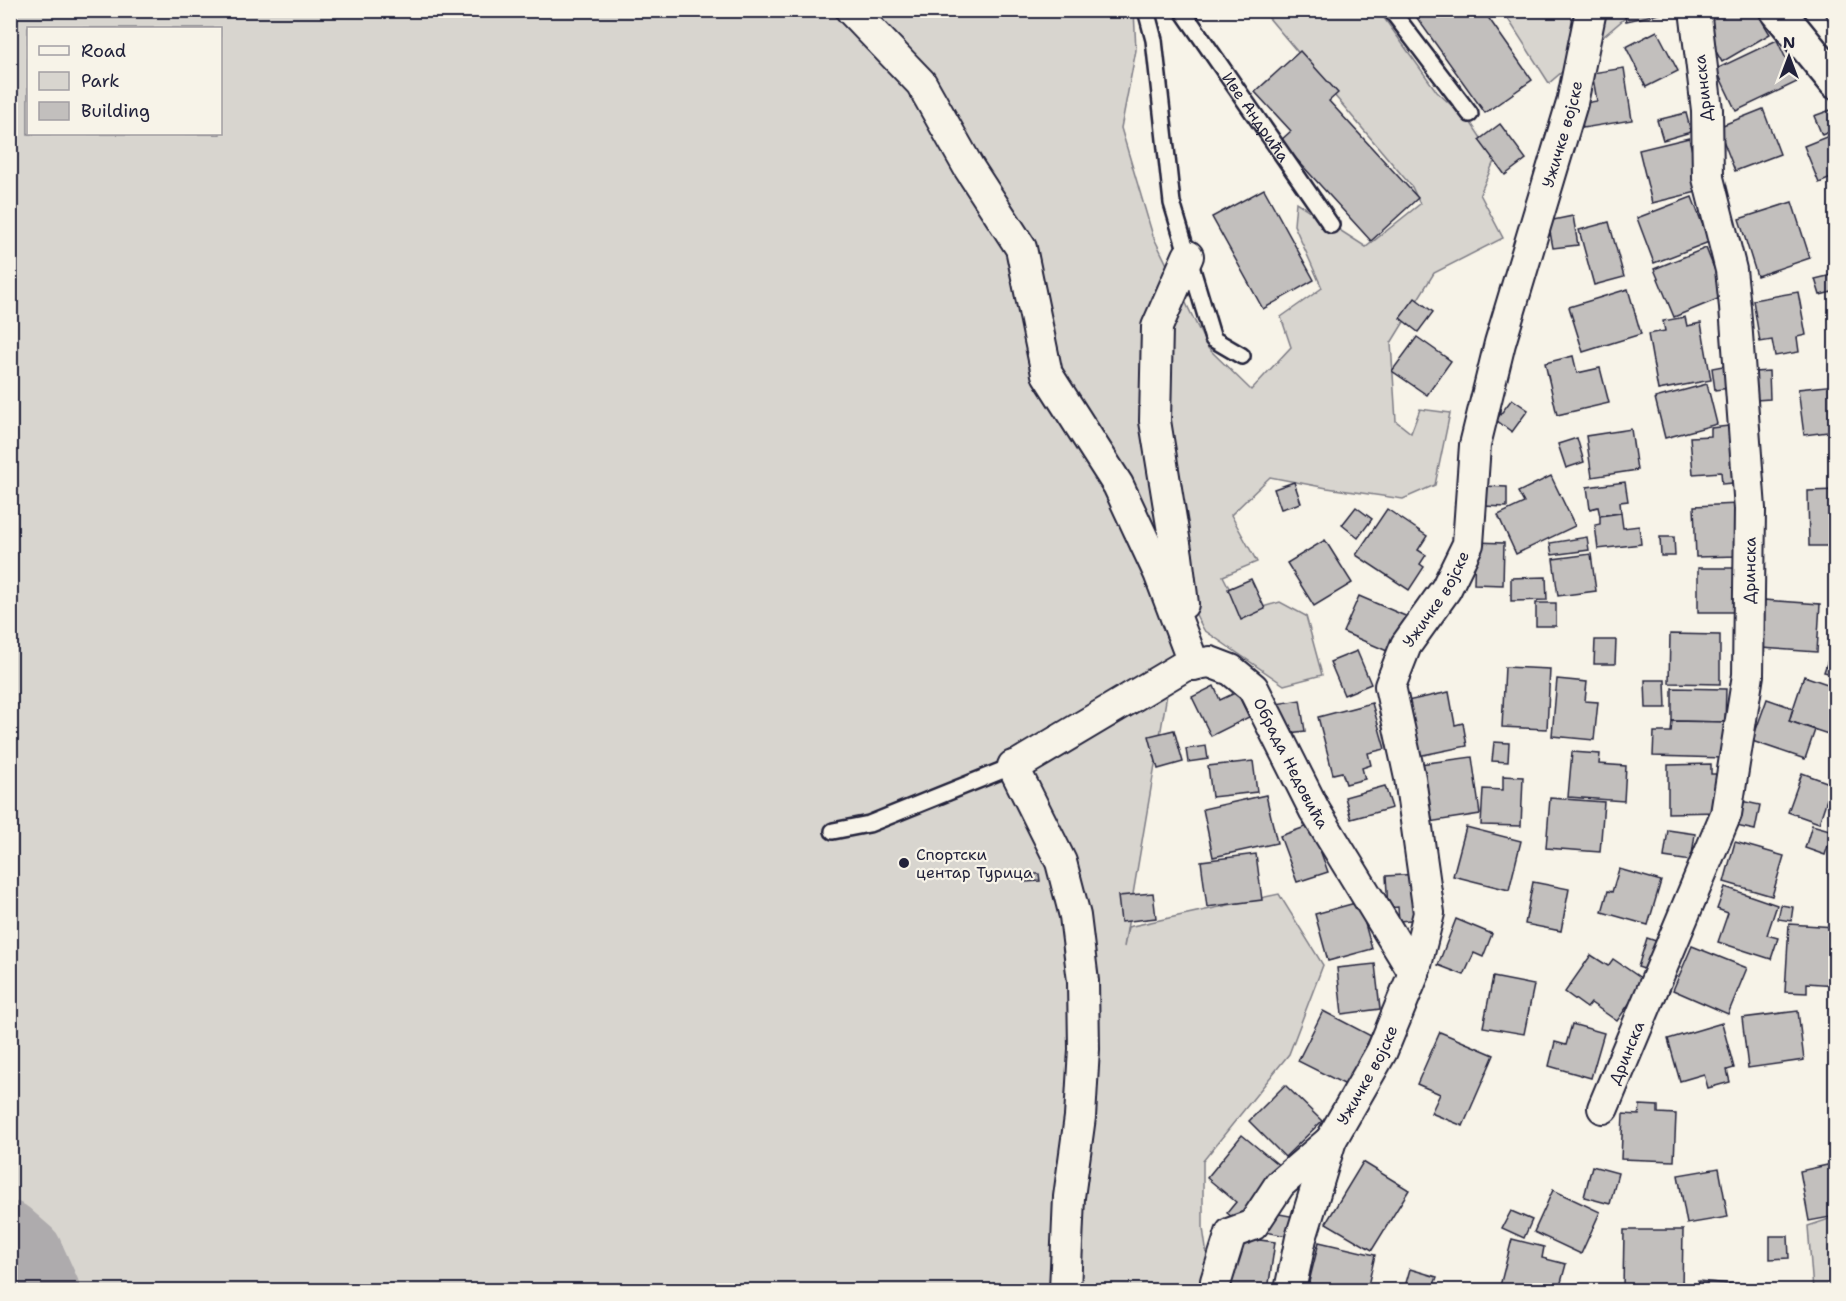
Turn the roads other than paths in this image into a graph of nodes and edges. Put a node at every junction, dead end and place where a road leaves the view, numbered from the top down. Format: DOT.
graph roads {
  1 [pos="851,10"];
  2 [pos="1146,10"];
  3 [pos="1182,10"];
  4 [pos="1391,10"];
  5 [pos="1591,10"];
  6 [pos="1699,10"];
  7 [pos="1777,10"];
  8 [pos="1836,82"];
  9 [pos="1470,114"];
  10 [pos="1331,225"];
  11 [pos="1188,256"];
  12 [pos="1242,356"];
  13 [pos="1194,665"];
  14 [pos="1017,765"];
  15 [pos="833,831"];
  16 [pos="1414,973"];
  17 [pos="1603,1108"];
  18 [pos="1331,1140"];
  19 [pos="1216,1281"];
  20 [pos="1065,1290"];
  21 [pos="1290,1290"];
  1 -- 13 [label="street"];
  2 -- 11 [label="lane"];
  3 -- 10 [label="lane, Иве Андрића"];
  4 -- 9 [label="lane"];
  5 -- 16 [label="street, Ужичке војске"];
  6 -- 17 [label="street, Дринска"];
  7 -- 8 [label="street"];
  11 -- 12 [label="lane"];
  11 -- 13 [label="street"];
  13 -- 14 [label="street, Обрада Недовића"];
  13 -- 16 [label="street, Обрада Недовића"];
  14 -- 15 [label="lane"];
  14 -- 20 [label="street"];
  16 -- 18 [label="street, Ужичке војске"];
  18 -- 19 [label="street, Ужичке војске"];
  18 -- 21 [label="street, Ужичке војске"];
}
